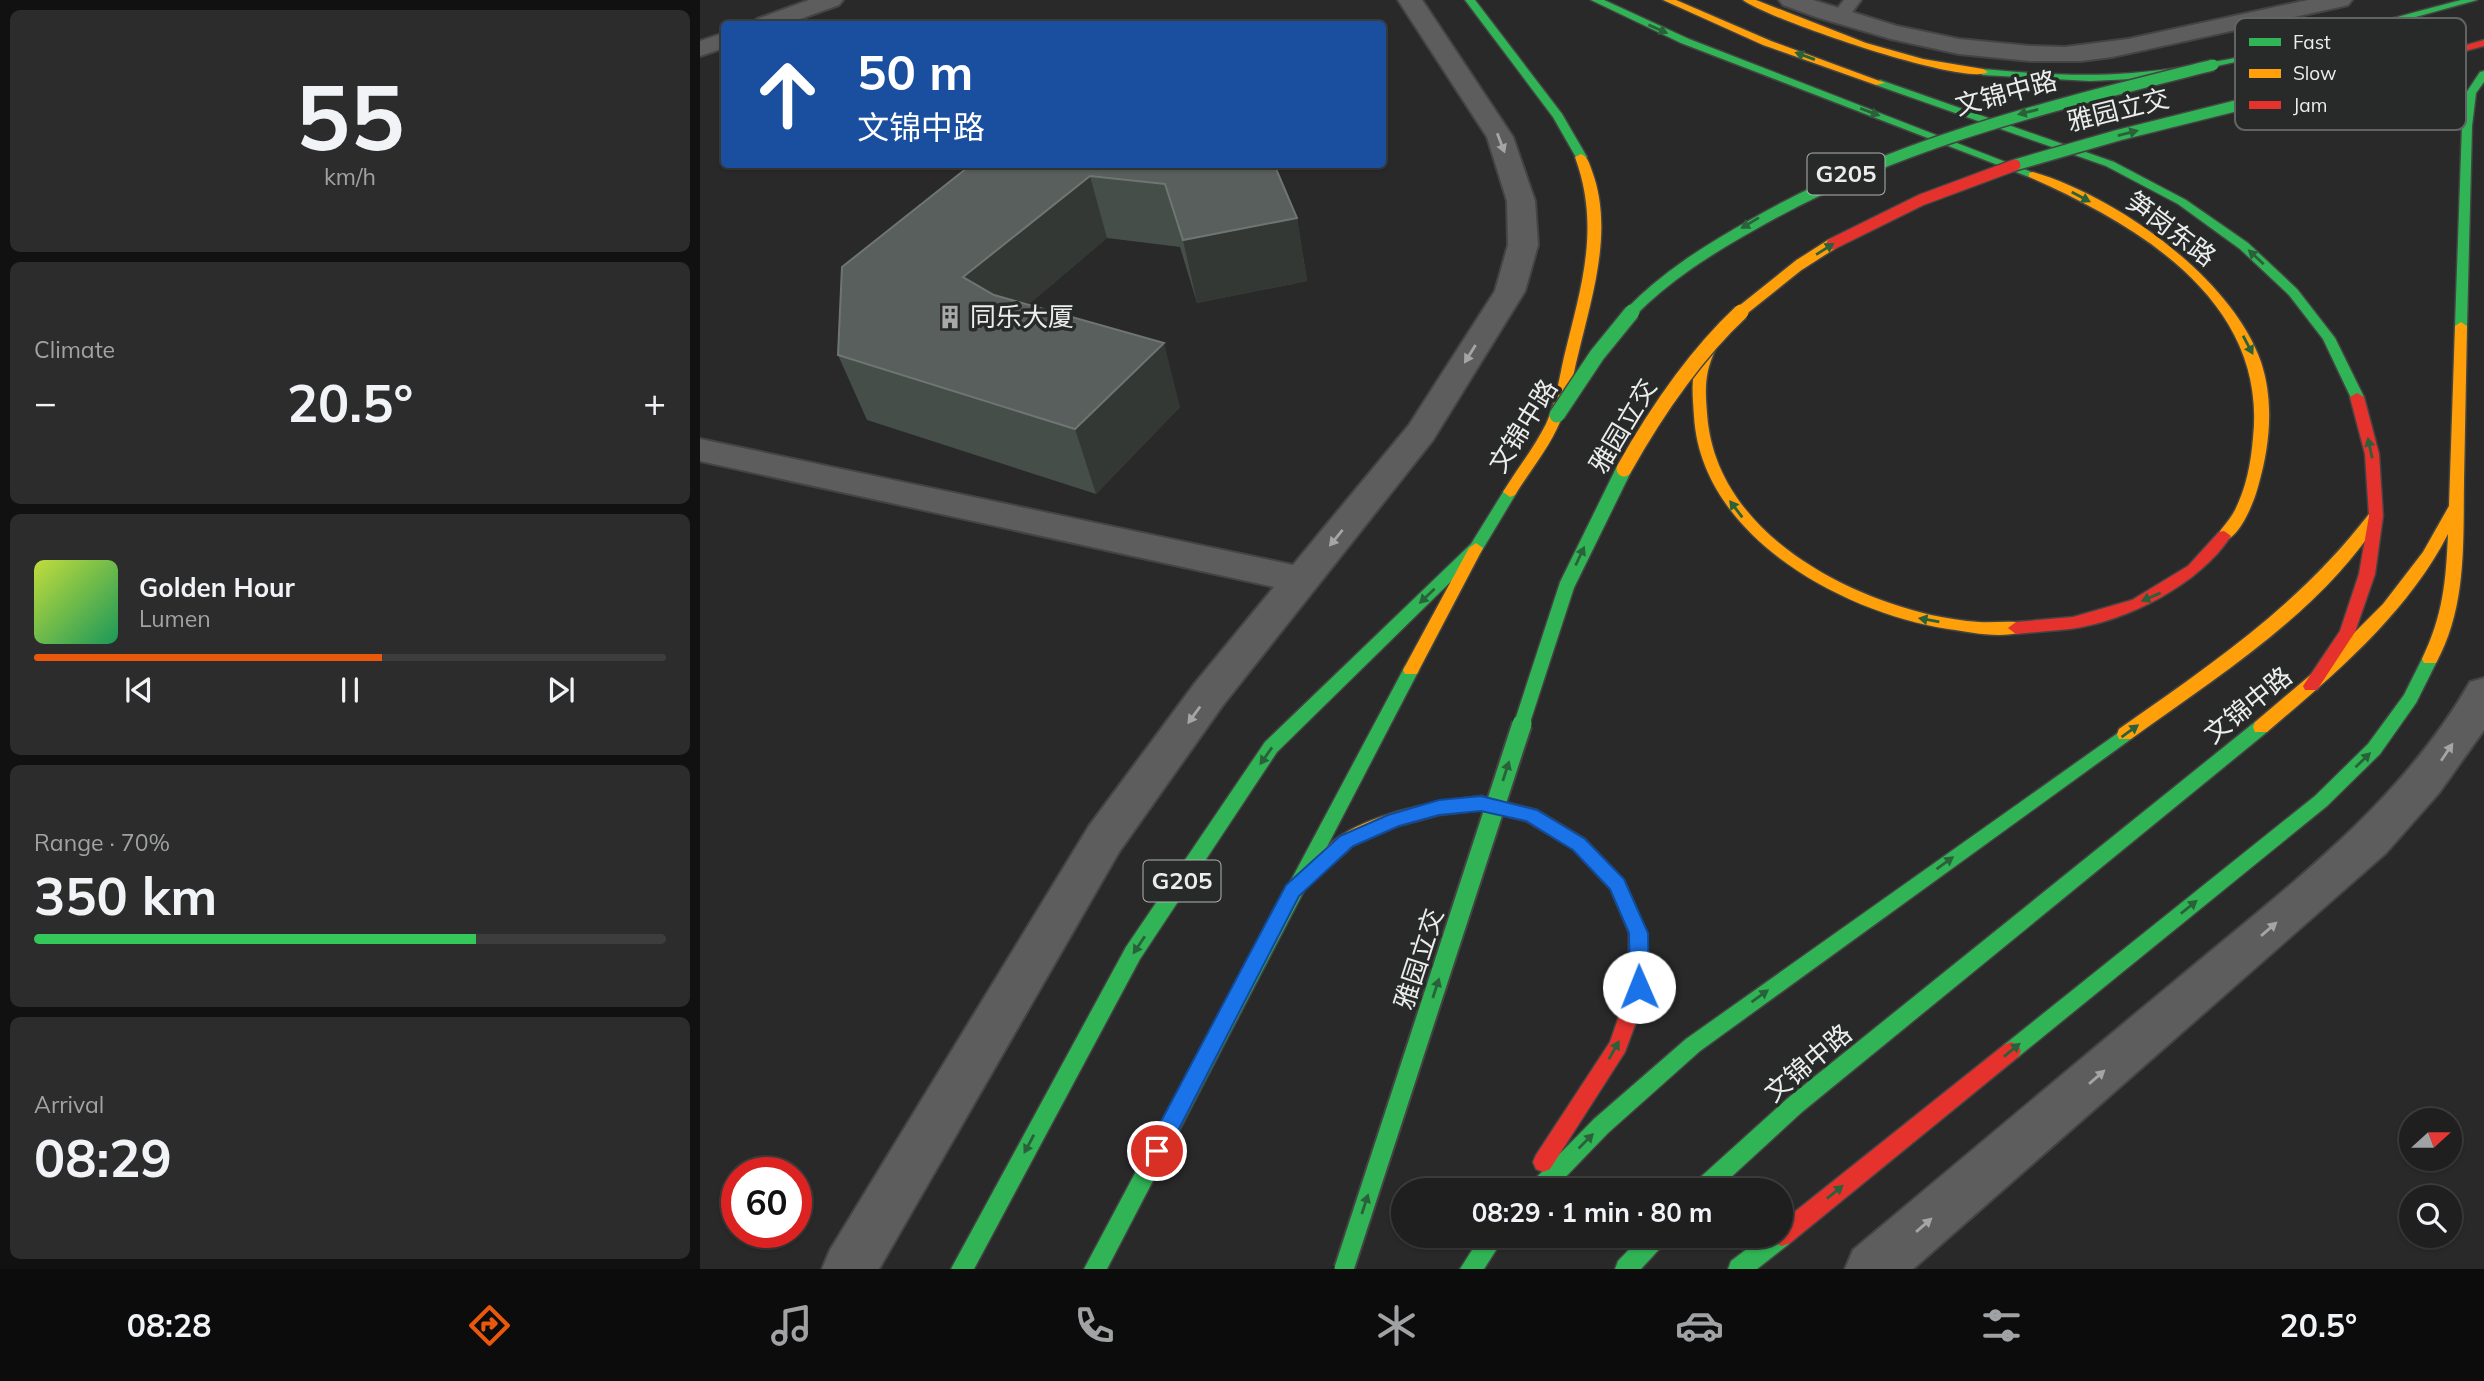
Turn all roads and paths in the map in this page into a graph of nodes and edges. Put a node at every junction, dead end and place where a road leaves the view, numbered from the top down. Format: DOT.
graph roads {
  1 [pos="831,0"];
  2 [pos="1409,0"];
  3 [pos="1470,0"];
  4 [pos="1596,0"];
  5 [pos="1668,0"];
  6 [pos="1748,0"];
  7 [pos="1791,0"];
  8 [pos="2340,0"];
  9 [pos="2472,0"];
  10 [pos="1846,9"];
  11 [pos="2258,18"];
  12 [pos="2401,18"];
  13 [pos="773,21"];
  14 [pos="2235,23"];
  15 [pos="721,41"];
  16 [pos="2484,43"];
  17 [pos="2466,48"];
  18 [pos="700,49"];
  19 [pos="2235,60"];
  20 [pos="2213,65"];
  21 [pos="2484,74"];
  22 [pos="2235,106"];
  23 [pos="1715,336"];
  24 [pos="1556,415"];
  25 [pos="700,450"];
  26 [pos="2456,505"];
  27 [pos="2376,516"];
  28 [pos="1476,548"];
  29 [pos="1302,580"];
  30 [pos="2311,686"];
  31 [pos="2484,693"];
  32 [pos="1292,891"];
  33 [pos="1532,1178"];
  34 [pos="1550,1178"];
  35 [pos="1714,1178"];
  36 [pos="1793,1225"];
  37 [pos="1486,1248"];
  38 [pos="1644,1248"];
  39 [pos="1765,1248"];
  40 [pos="849,1269"];
  41 [pos="962,1269"];
  42 [pos="1095,1269"];
  43 [pos="1344,1269"];
  44 [pos="1471,1269"];
  45 [pos="1624,1269"];
  46 [pos="1739,1269"];
  47 [pos="1872,1269"];
  1 -- 13 [label="street"];
  2 -- 29 [label="street, one-way"];
  3 -- 24 [label="main road"];
  4 -- 23 [label="main road, 笋岗东路, one-way, bridge"];
  27 -- 5 [label="main road, 笋岗东路, one-way"];
  6 -- 20 [label="main road, bridge"];
  7 -- 10 [label="street"];
  8 -- 11 [label="street"];
  9 -- 12 [label="main road, 文锦中路 / G205"];
  10 -- 14 [label="street"];
  15 -- 18 [label="street"];
  17 -- 16 [label="main road, 雅园立交 / G205, one-way, bridge"];
  19 -- 20 [label="main road, 文锦中路 / G205"];
  20 -- 24 [label="main road, 文锦中路 / G205, one-way, bridge"];
  21 -- 26 [label="main road, 文锦中路"];
  23 -- 22 [label="main road, 雅园立交 / G205, one-way, bridge"];
  43 -- 23 [label="main road, 雅园立交 / G205, one-way, bridge"];
  24 -- 28 [label="main road, 文锦中路 / G205"];
  25 -- 29 [label="street"];
  26 -- 30 [label="main road, 文锦中路"];
  36 -- 26 [label="main road, one-way"];
  27 -- 30 [label="main road, 笋岗东路"];
  34 -- 27 [label="main road, one-way"];
  28 -- 32 [label="main road, 文锦中路"];
  28 -- 41 [label="main road, G205, one-way"];
  29 -- 40 [label="street, one-way"];
  30 -- 35 [label="main road, 文锦中路"];
  47 -- 31 [label="street, one-way"];
  33 -- 32 [label="main road, one-way"];
  32 -- 42 [label="main road, 文锦中路"];
  37 -- 44 [label="main road"];
  38 -- 45 [label="main road"];
  39 -- 46 [label="main road"];
}
